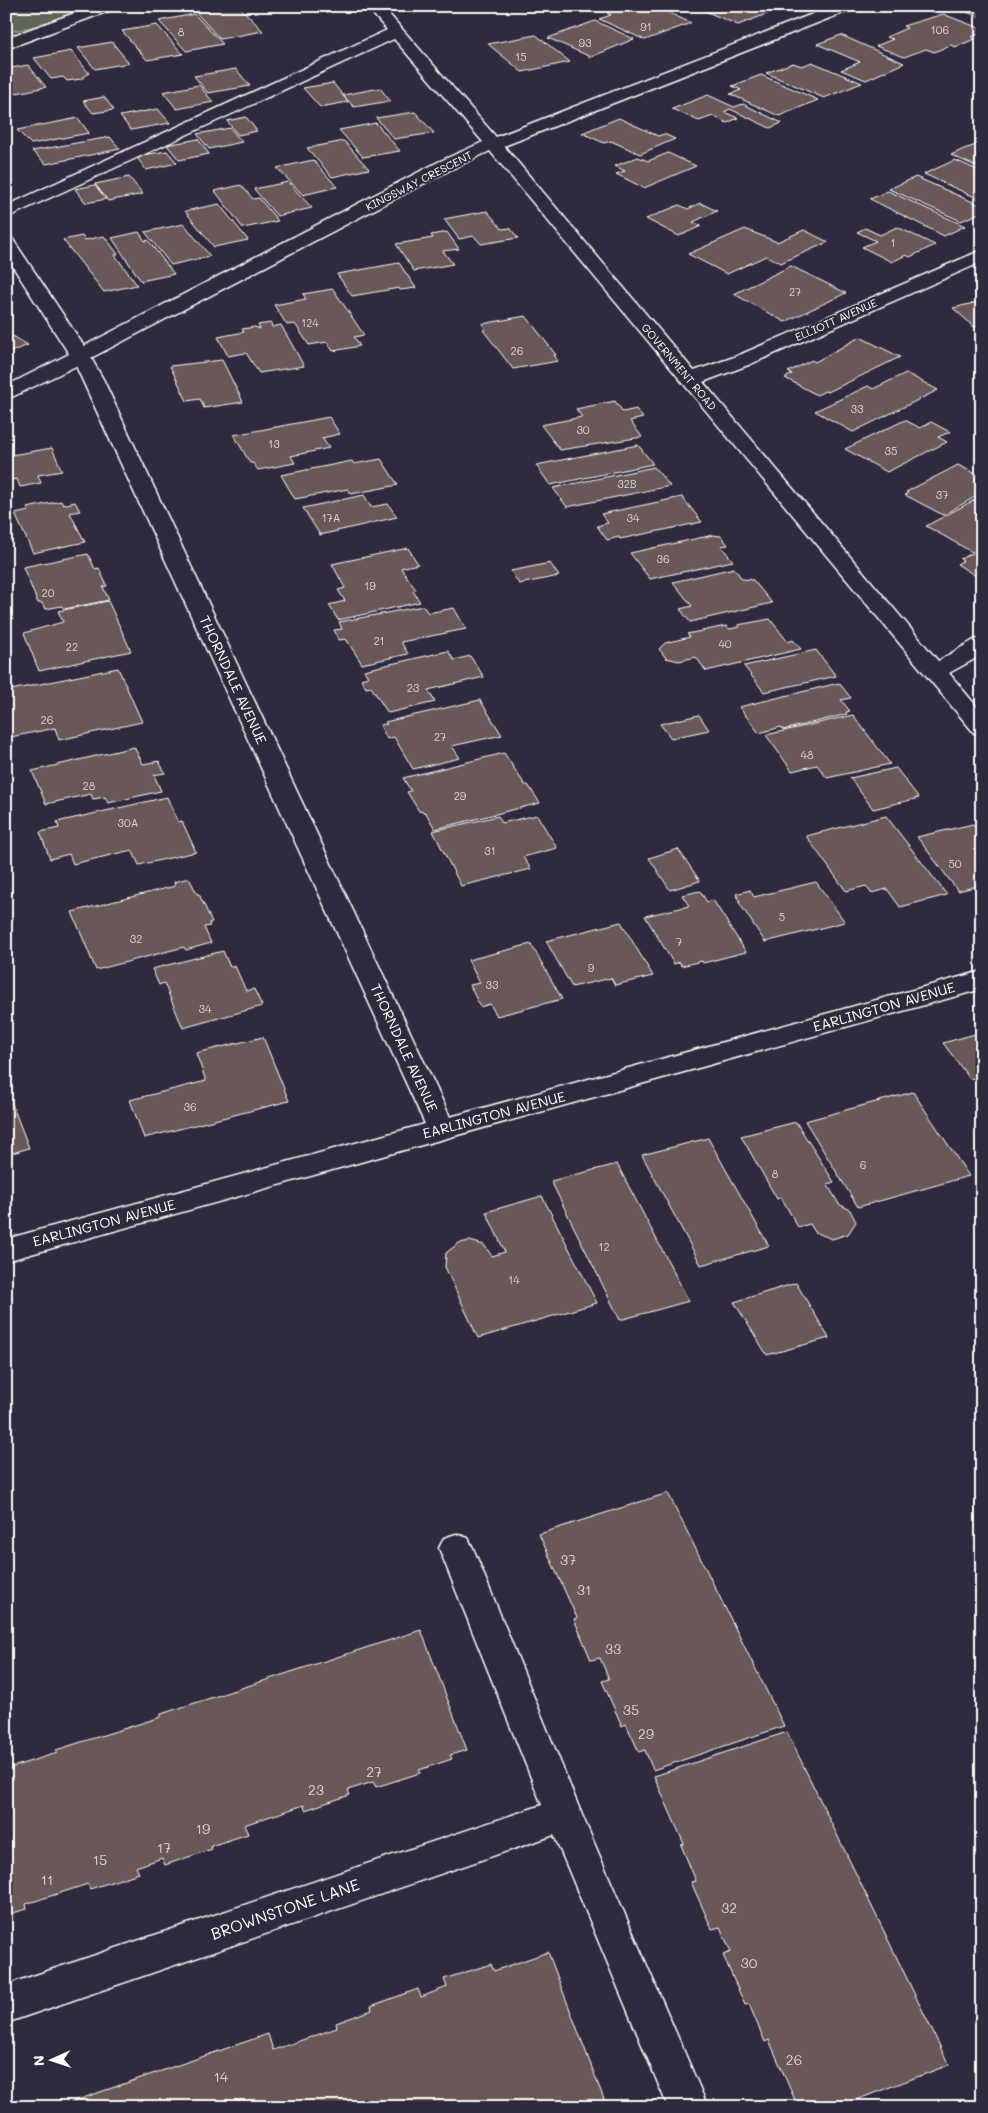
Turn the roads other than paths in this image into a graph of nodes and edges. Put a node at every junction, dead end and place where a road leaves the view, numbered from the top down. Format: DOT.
graph roads {
  1 [pos="109,6"];
  2 [pos="374,6"];
  3 [pos="848,6"];
  4 [pos="396,32"];
  5 [pos="6,44"];
  6 [pos="493,144"];
  7 [pos="6,213"];
  8 [pos="6,242"];
  9 [pos="982,255"];
  10 [pos="81,356"];
  11 [pos="689,380"];
  12 [pos="6,394"];
  13 [pos="982,645"];
  14 [pos="936,671"];
  15 [pos="982,728"];
  16 [pos="982,980"];
  17 [pos="442,1130"];
  18 [pos="6,1250"];
  19 [pos="456,1548"];
  20 [pos="564,1815"];
  21 [pos="6,2004"];
  22 [pos="688,2107"];
  1 -- 5 [label="street"];
  2 -- 4 [label="street, GOVERNMENT ROAD"];
  3 -- 6 [label="street, KINGSWAY CRESCENT"];
  4 -- 6 [label="street, GOVERNMENT ROAD"];
  4 -- 7 [label="street"];
  6 -- 10 [label="street, KINGSWAY CRESCENT"];
  6 -- 11 [label="street, GOVERNMENT ROAD"];
  8 -- 10 [label="street, THORNDALE AVENUE"];
  9 -- 11 [label="street, ELLIOTT AVENUE"];
  10 -- 12 [label="street, KINGSWAY CRESCENT"];
  10 -- 17 [label="street, THORNDALE AVENUE"];
  11 -- 14 [label="street, GOVERNMENT ROAD"];
  13 -- 14 [label="street"];
  14 -- 15 [label="street, GOVERNMENT ROAD"];
  16 -- 17 [label="street, EARLINGTON AVENUE"];
  17 -- 18 [label="street, EARLINGTON AVENUE"];
  19 -- 20 [label="street"];
  20 -- 21 [label="street, BROWNSTONE LANE"];
  20 -- 22 [label="street"];
}
